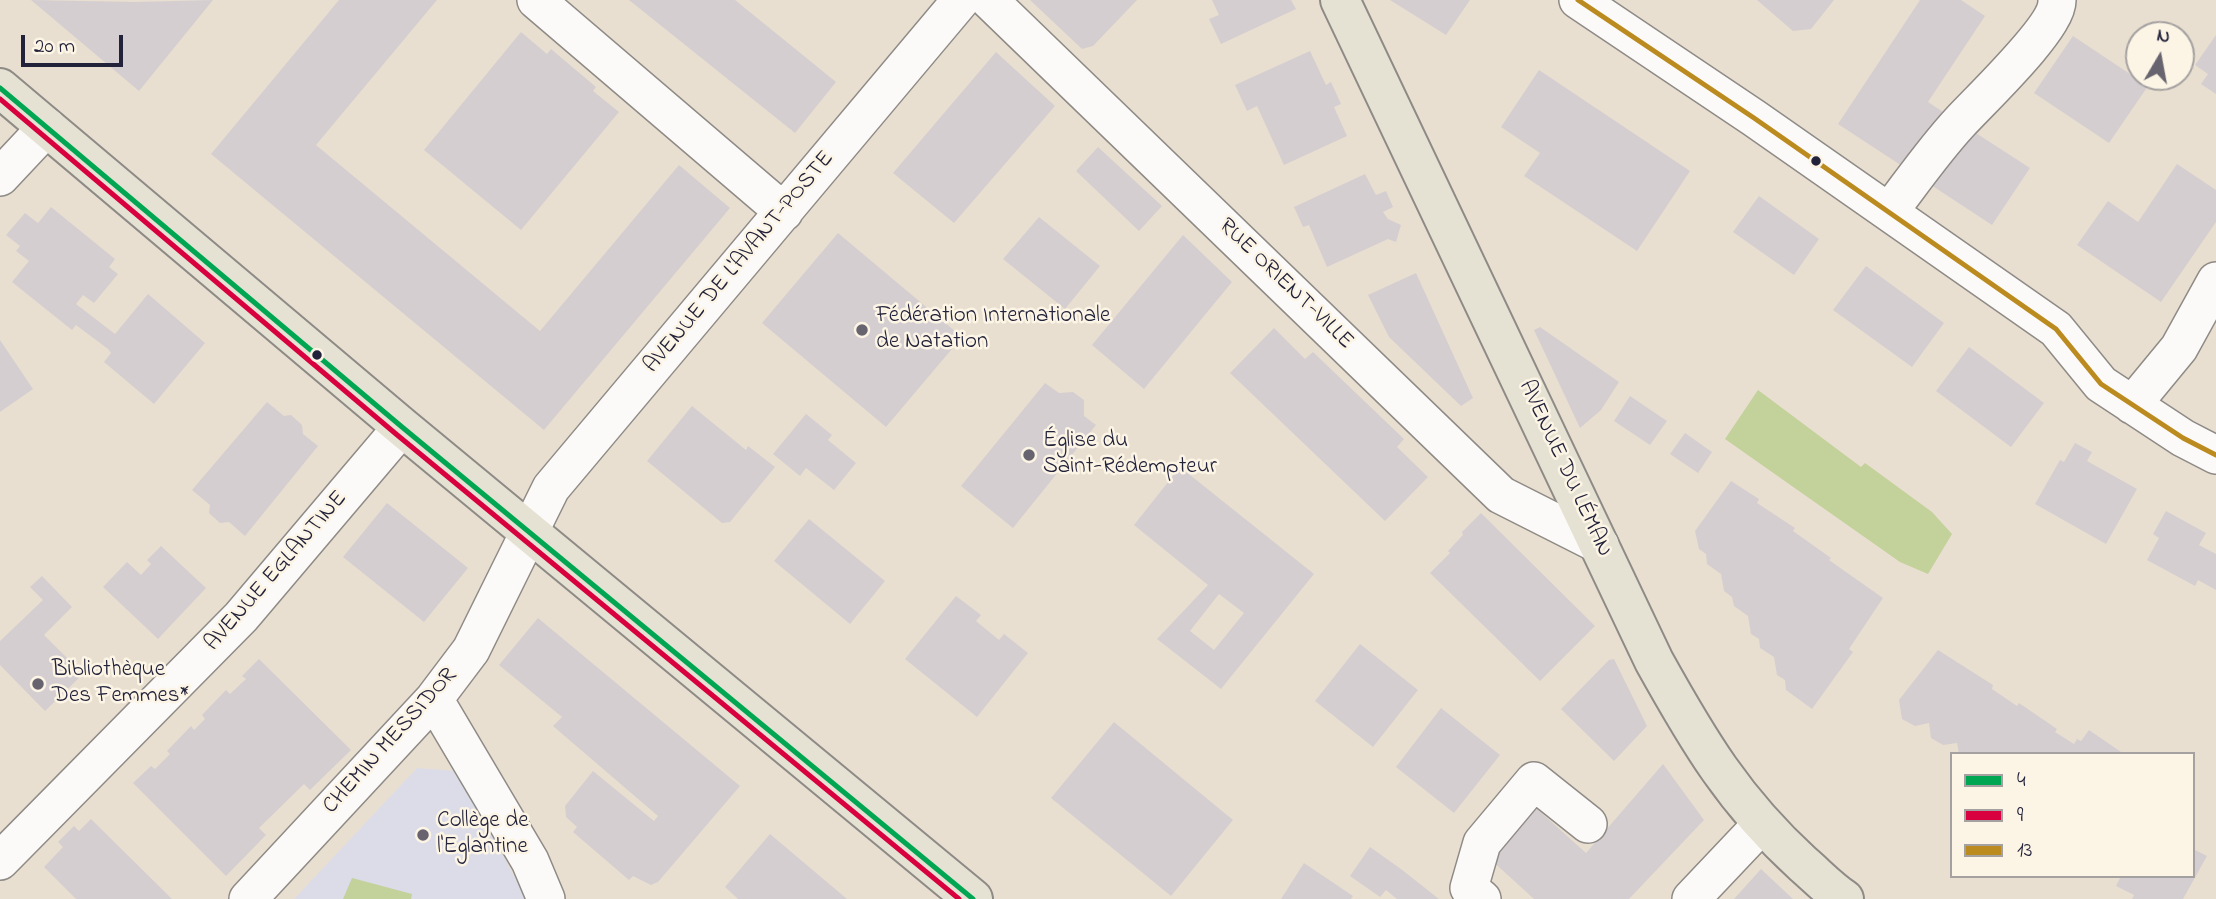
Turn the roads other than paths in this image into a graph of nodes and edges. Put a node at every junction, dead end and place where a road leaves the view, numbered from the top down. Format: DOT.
graph roads {
  1 [pos="536,0"];
  2 [pos="961,0"];
  3 [pos="989,0"];
  4 [pos="1340,0"];
  5 [pos="1578,0"];
  6 [pos="2057,0"];
  7 [pos="0,88"];
  8 [pos="47,127"];
  9 [pos="0,177"];
  10 [pos="784,212"];
  11 [pos="1889,212"];
  12 [pos="2216,281"];
  13 [pos="2132,405"];
  14 [pos="402,427"];
  15 [pos="2216,455"];
  16 [pos="531,533"];
  17 [pos="1600,545"];
  18 [pos="434,699"];
  19 [pos="1588,824"];
  20 [pos="1762,824"];
  21 [pos="0,861"];
  22 [pos="248,899"];
  23 [pos="546,899"];
  24 [pos="974,899"];
  25 [pos="1482,899"];
  26 [pos="1691,899"];
  27 [pos="1844,899"];
  1 -- 10 [label="street"];
  2 -- 10 [label="street, AVENUE DE L'AVANT-POSTE"];
  3 -- 17 [label="street, RUE ORIENT-VILLE"];
  4 -- 17 [label="main road, AVENUE DU LÉMAN"];
  5 -- 11 [label="street"];
  6 -- 11 [label="street"];
  7 -- 8 [label="main road"];
  8 -- 9 [label="street"];
  8 -- 14 [label="main road"];
  10 -- 16 [label="street, AVENUE DE L'AVANT-POSTE"];
  11 -- 13 [label="street"];
  12 -- 13 [label="street"];
  13 -- 15 [label="street"];
  14 -- 16 [label="main road"];
  14 -- 21 [label="street, AVENUE EGLANTINE"];
  16 -- 18 [label="street, CHEMIN MESSIDOR"];
  16 -- 24 [label="main road"];
  17 -- 20 [label="main road, AVENUE DU LÉMAN"];
  18 -- 22 [label="street, CHEMIN MESSIDOR"];
  18 -- 23 [label="street"];
  19 -- 25 [label="street"];
  20 -- 26 [label="street"];
  20 -- 27 [label="main road, AVENUE DU LÉMAN"];
}
